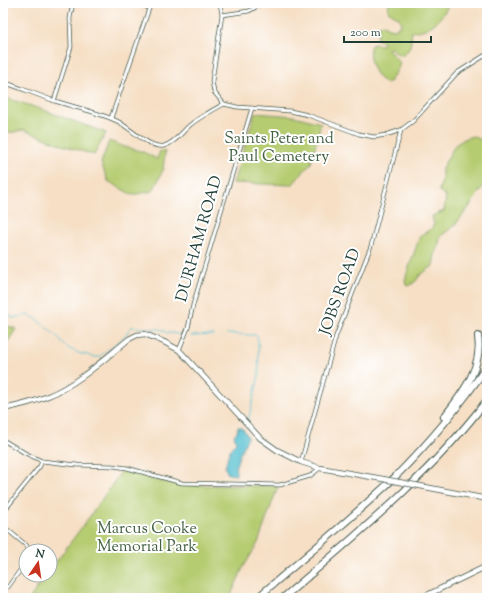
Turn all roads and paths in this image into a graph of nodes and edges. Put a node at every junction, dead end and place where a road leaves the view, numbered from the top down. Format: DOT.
graph roads {
  1 [pos="73,3"];
  2 [pos="135,3"];
  3 [pos="151,3"];
  4 [pos="220,3"];
  5 [pos="263,3"];
  6 [pos="149,8"];
  7 [pos="222,15"];
  8 [pos="487,54"];
  9 [pos="3,82"];
  10 [pos="54,101"];
  11 [pos="224,104"];
  12 [pos="252,108"];
  13 [pos="110,118"];
  14 [pos="401,130"];
  15 [pos="478,336"];
  16 [pos="178,350"];
  17 [pos="487,366"];
  18 [pos="487,400"];
  19 [pos="3,409"];
  20 [pos="432,438"];
  21 [pos="3,440"];
  22 [pos="42,461"];
  23 [pos="301,462"];
  24 [pos="320,468"];
  25 [pos="487,499"];
  26 [pos="3,512"];
  27 [pos="3,526"];
  28 [pos="23,543"];
  29 [pos="487,566"];
  30 [pos="18,573"];
  31 [pos="3,589"];
  32 [pos="257,598"];
  33 [pos="283,598"];
  34 [pos="421,598"];
  1 -- 10 [label="street"];
  2 -- 6 [label="street"];
  3 -- 6 [label="street"];
  4 -- 7 [label="street"];
  5 -- 7 [label="street"];
  6 -- 13 [label="street"];
  7 -- 11 [label="street"];
  8 -- 14 [label="street"];
  9 -- 10 [label="street"];
  10 -- 13 [label="street"];
  11 -- 12 [label="street"];
  11 -- 13 [label="street"];
  12 -- 14 [label="street"];
  12 -- 16 [label="street, DURHAM ROAD"];
  14 -- 23 [label="street, JOBS ROAD"];
  15 -- 20 [label="highway"];
  16 -- 19 [label="main road"];
  16 -- 23 [label="main road"];
  17 -- 20 [label="highway"];
  18 -- 33 [label="highway"];
  20 -- 32 [label="highway"];
  21 -- 22 [label="street"];
  22 -- 24 [label="street"];
  22 -- 26 [label="street"];
  23 -- 24 [label="main road"];
  24 -- 25 [label="main road, bridge"];
  27 -- 28 [label="street"];
  29 -- 34 [label="main road"];
  30 -- 31 [label="street"];
}
